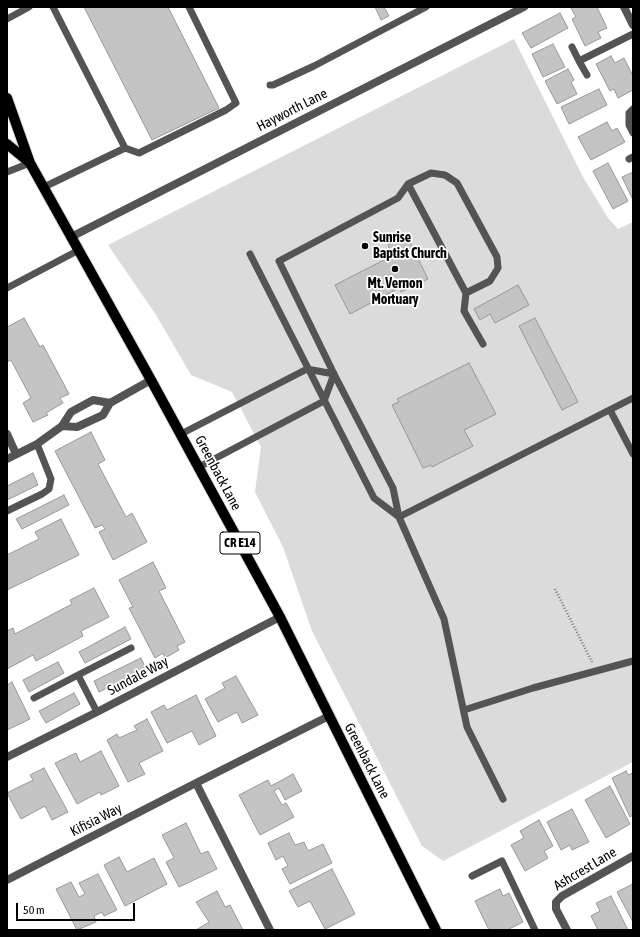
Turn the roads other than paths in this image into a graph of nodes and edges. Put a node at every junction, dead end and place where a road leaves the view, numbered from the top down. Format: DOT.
graph roads {
  1 [pos="29,7"];
  2 [pos="53,7"];
  3 [pos="189,7"];
  4 [pos="426,7"];
  5 [pos="524,7"];
  6 [pos="624,7"];
  7 [pos="7,19"];
  8 [pos="632,21"];
  9 [pos="633,34"];
  10 [pos="572,47"];
  11 [pos="579,61"];
  12 [pos="587,75"];
  13 [pos="270,85"];
  14 [pos="7,98"];
  15 [pos="633,109"];
  16 [pos="633,133"];
  17 [pos="7,144"];
  18 [pos="125,148"];
  19 [pos="30,163"];
  20 [pos="7,172"];
  21 [pos="408,184"];
  22 [pos="44,187"];
  23 [pos="71,237"];
  24 [pos="78,250"];
  25 [pos="250,254"];
  26 [pos="7,288"];
  27 [pos="466,293"];
  28 [pos="483,344"];
  29 [pos="307,369"];
  30 [pos="334,374"];
  31 [pos="151,380"];
  32 [pos="633,398"];
  33 [pos="324,401"];
  34 [pos="110,403"];
  35 [pos="610,410"];
  36 [pos="62,426"];
  37 [pos="7,434"];
  38 [pos="181,434"];
  39 [pos="37,444"];
  40 [pos="16,454"];
  41 [pos="633,454"];
  42 [pos="7,459"];
  43 [pos="199,467"];
  44 [pos="7,511"];
  45 [pos="399,517"];
  46 [pos="280,617"];
  47 [pos="131,648"];
  48 [pos="633,661"];
  49 [pos="78,675"];
  50 [pos="34,698"];
  51 [pos="464,710"];
  52 [pos="97,712"];
  53 [pos="329,716"];
  54 [pos="7,757"];
  55 [pos="196,783"];
  56 [pos="503,799"];
  57 [pos="633,856"];
  58 [pos="472,876"];
  59 [pos="7,880"];
  60 [pos="270,930"];
  61 [pos="436,930"];
  62 [pos="535,930"];
  63 [pos="567,930"];
  1 -- 7 [label="lane"];
  2 -- 18 [label="lane"];
  3 -- 18 [label="lane"];
  4 -- 13 [label="lane"];
  5 -- 23 [label="street, Hayworth Lane"];
  6 -- 8 [label="street"];
  9 -- 11 [label="lane"];
  10 -- 11 [label="lane"];
  11 -- 12 [label="lane"];
  14 -- 19 [label="main road, Greenback Lane / CR E14"];
  15 -- 16 [label="lane"];
  17 -- 19 [label="main road, Greenback Lane / CR E14"];
  18 -- 22 [label="lane"];
  19 -- 20 [label="lane"];
  19 -- 22 [label="main road, Greenback Lane / CR E14"];
  21 -- 27 [label="lane"];
  21 -- 27 [label="lane"];
  21 -- 30 [label="lane"];
  22 -- 23 [label="main road, Greenback Lane / CR E14"];
  23 -- 24 [label="main road, Greenback Lane / CR E14"];
  24 -- 26 [label="lane"];
  24 -- 31 [label="main road, Greenback Lane / CR E14"];
  25 -- 29 [label="lane"];
  27 -- 28 [label="lane"];
  29 -- 30 [label="lane"];
  29 -- 33 [label="lane"];
  29 -- 38 [label="lane"];
  30 -- 33 [label="lane"];
  30 -- 45 [label="lane"];
  31 -- 34 [label="street"];
  31 -- 38 [label="main road, Greenback Lane / CR E14"];
  32 -- 35 [label="lane"];
  33 -- 43 [label="lane"];
  33 -- 45 [label="lane"];
  34 -- 36 [label="street"];
  34 -- 36 [label="street"];
  35 -- 41 [label="lane"];
  35 -- 45 [label="lane"];
  36 -- 39 [label="street"];
  37 -- 40 [label="street"];
  38 -- 43 [label="main road, Greenback Lane / CR E14"];
  39 -- 40 [label="street"];
  39 -- 44 [label="lane"];
  40 -- 42 [label="street"];
  43 -- 46 [label="main road, Greenback Lane / CR E14"];
  45 -- 51 [label="lane"];
  46 -- 52 [label="street, Sundale Way"];
  46 -- 53 [label="main road, Greenback Lane / CR E14"];
  47 -- 49 [label="lane"];
  48 -- 51 [label="lane"];
  49 -- 50 [label="lane"];
  49 -- 52 [label="lane"];
  51 -- 56 [label="lane"];
  52 -- 54 [label="street, Sundale Way"];
  53 -- 55 [label="street, Kifisia Way"];
  53 -- 61 [label="main road, Greenback Lane / CR E14"];
  55 -- 59 [label="street, Kifisia Way"];
  55 -- 60 [label="street"];
  57 -- 63 [label="street, Ashcrest Lane"];
  58 -- 62 [label="lane"];
}
